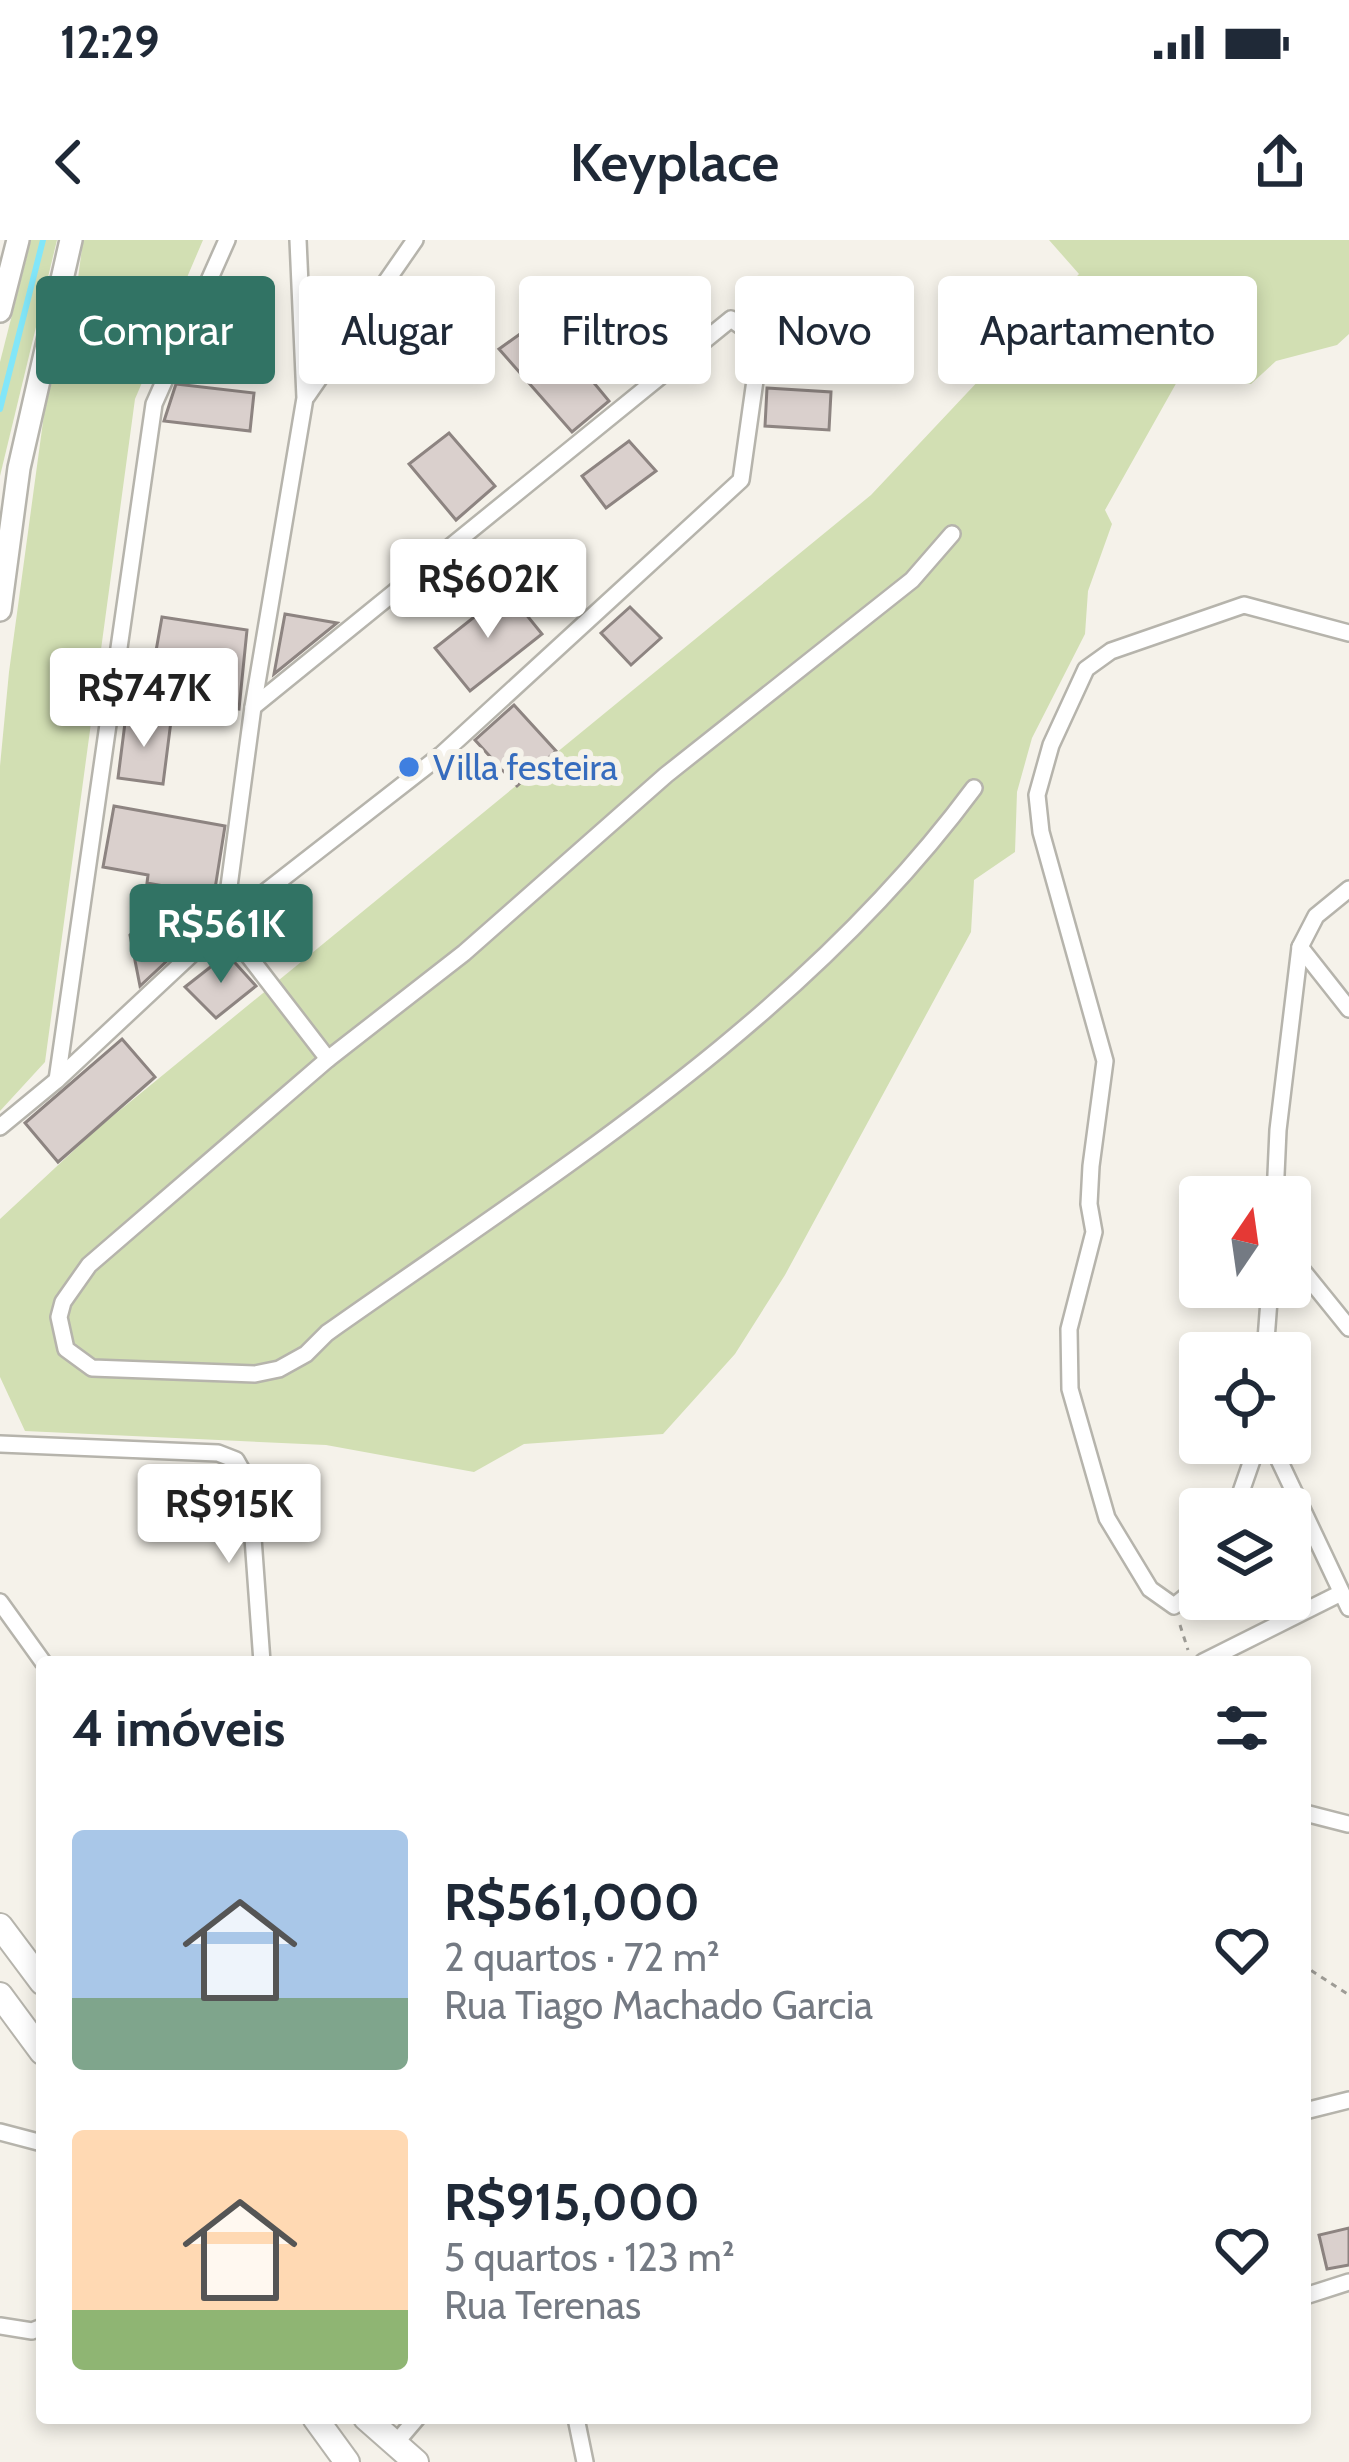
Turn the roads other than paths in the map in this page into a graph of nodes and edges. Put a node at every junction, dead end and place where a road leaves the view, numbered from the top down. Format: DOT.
graph roads {
  1 [pos="17,240"];
  2 [pos="71,240"];
  3 [pos="227,240"];
  4 [pos="298,240"];
  5 [pos="415,240"];
  6 [pos="0,311"];
  7 [pos="305,398"];
  8 [pos="952,534"];
  9 [pos="0,610"];
  10 [pos="1349,633"];
  11 [pos="253,706"];
  12 [pos="974,788"];
  13 [pos="1349,889"];
  14 [pos="224,924"];
  15 [pos="1300,947"];
  16 [pos="1349,1009"];
  17 [pos="328,1058"];
  18 [pos="57,1080"];
  19 [pos="0,1126"];
  20 [pos="1276,1176"];
  21 [pos="1311,1282"];
  22 [pos="1349,1328"];
  23 [pos="0,1444"];
  24 [pos="1281,1464"];
  25 [pos="1345,1600"];
  26 [pos="0,1602"];
  27 [pos="1179,1602"];
  28 [pos="39,1656"];
  29 [pos="262,1656"];
  30 [pos="1212,1656"];
  31 [pos="1311,1815"];
  32 [pos="1348,1824"];
  33 [pos="0,1926"];
  34 [pos="36,1973"];
  35 [pos="0,1995"];
  36 [pos="36,2044"];
  37 [pos="1349,2100"];
  38 [pos="1311,2110"];
  39 [pos="0,2132"];
  40 [pos="36,2141"];
  41 [pos="1349,2282"];
  42 [pos="1311,2294"];
  43 [pos="0,2326"];
  44 [pos="36,2329"];
  45 [pos="319,2424"];
  46 [pos="373,2424"];
  47 [pos="411,2424"];
  48 [pos="577,2424"];
  49 [pos="394,2445"];
  50 [pos="347,2462"];
  51 [pos="416,2462"];
  52 [pos="585,2462"];
  1 -- 6 [label="main road"];
  2 -- 9 [label="main road"];
  3 -- 18 [label="street"];
  4 -- 7 [label="street"];
  5 -- 7 [label="street"];
  7 -- 11 [label="street"];
  8 -- 17 [label="street"];
  10 -- 27 [label="street"];
  11 -- 14 [label="street"];
  11 -- 14 [label="street"];
  12 -- 17 [label="street"];
  13 -- 15 [label="street"];
  14 -- 17 [label="street"];
  14 -- 18 [label="street"];
  15 -- 16 [label="street"];
  15 -- 20 [label="street"];
  18 -- 19 [label="street"];
  21 -- 22 [label="street"];
  23 -- 29 [label="street"];
  24 -- 25 [label="street"];
  25 -- 30 [label="street"];
  26 -- 28 [label="street"];
  31 -- 32 [label="street"];
  33 -- 34 [label="main road"];
  35 -- 36 [label="main road"];
  37 -- 38 [label="street"];
  39 -- 40 [label="street"];
  41 -- 42 [label="street"];
  43 -- 44 [label="street"];
  45 -- 50 [label="main road"];
  46 -- 49 [label="main road"];
  47 -- 49 [label="street"];
  48 -- 52 [label="street"];
  49 -- 51 [label="main road"];
}
